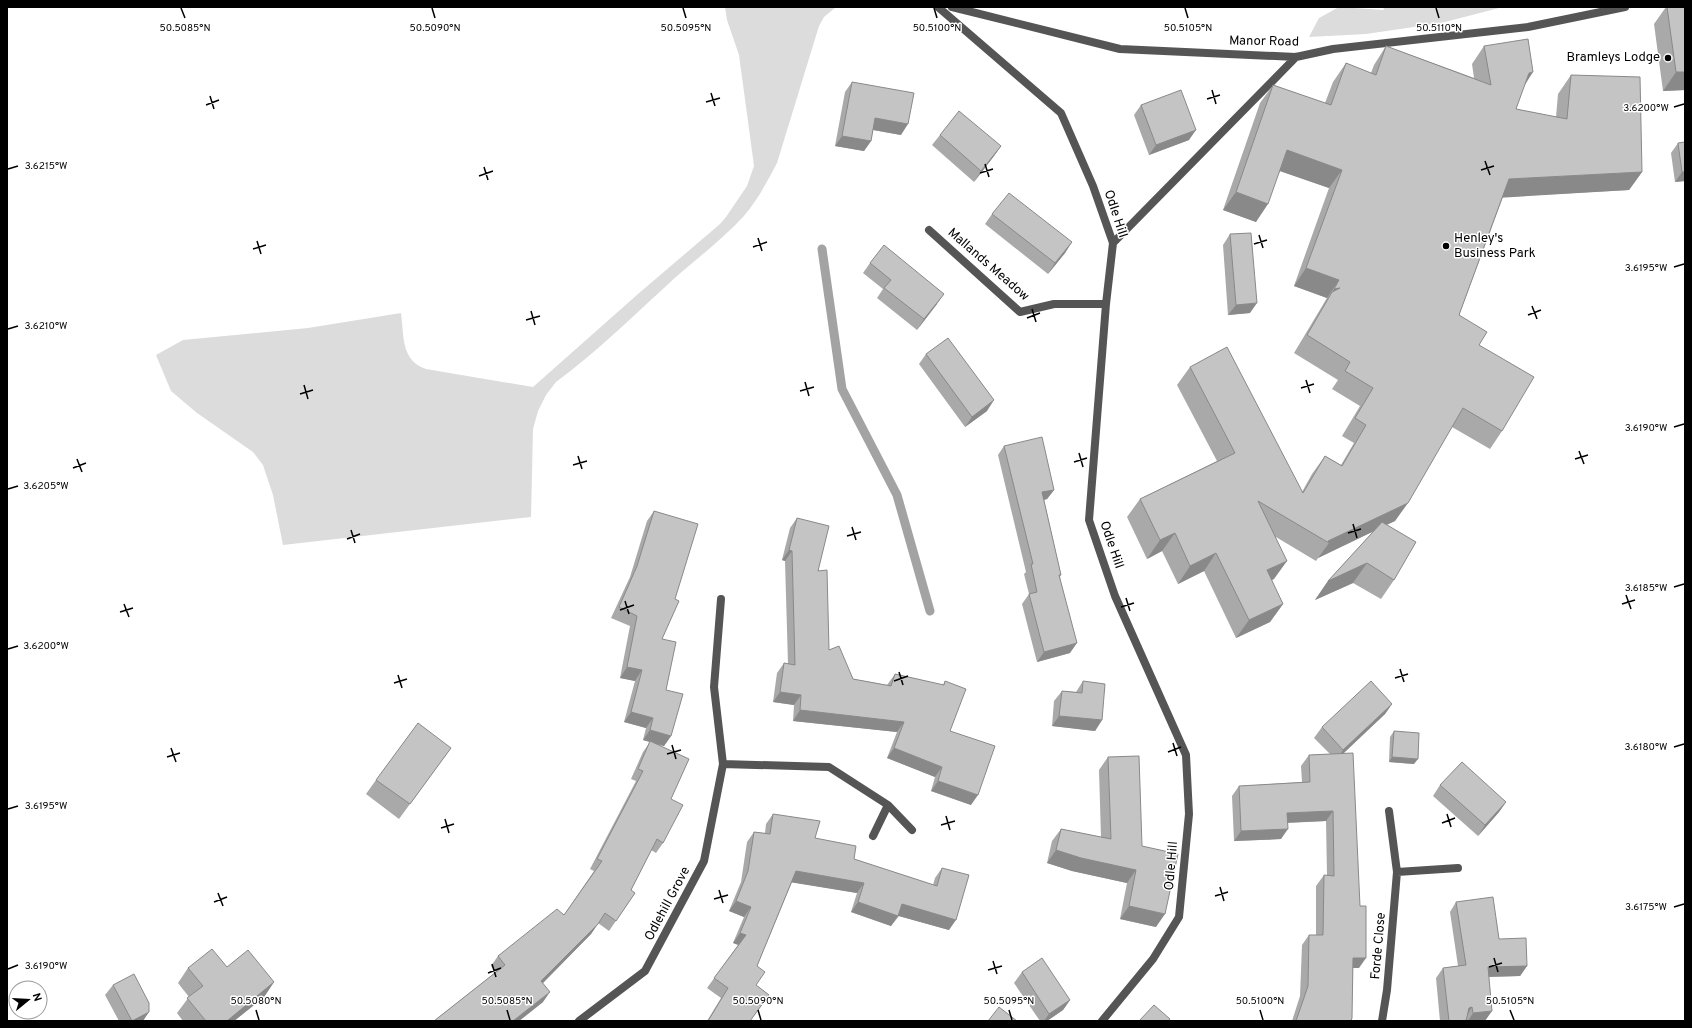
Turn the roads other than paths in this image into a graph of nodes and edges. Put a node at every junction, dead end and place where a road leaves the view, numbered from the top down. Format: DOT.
graph roads {
  1 [pos="938,7"];
  2 [pos="952,7"];
  3 [pos="1624,7"];
  4 [pos="1296,57"];
  5 [pos="929,230"];
  6 [pos="1113,244"];
  7 [pos="1106,304"];
  8 [pos="721,599"];
  9 [pos="723,764"];
  10 [pos="888,805"];
  11 [pos="1389,811"];
  12 [pos="912,830"];
  13 [pos="873,836"];
  14 [pos="1458,868"];
  15 [pos="1397,872"];
  16 [pos="579,1021"];
  17 [pos="1102,1021"];
  18 [pos="1382,1021"];
  1 -- 6 [label="street, Odle Hill"];
  2 -- 4 [label="street, Manor Road"];
  3 -- 4 [label="street, Manor Road"];
  4 -- 6 [label="street"];
  5 -- 7 [label="street, Mallands Meadow"];
  6 -- 7 [label="street, Odle Hill"];
  7 -- 17 [label="street, Odle Hill"];
  8 -- 9 [label="street, Odlehill Grove"];
  9 -- 10 [label="street"];
  9 -- 16 [label="street, Odlehill Grove"];
  10 -- 12 [label="street"];
  10 -- 13 [label="street"];
  11 -- 15 [label="street, Forde Close"];
  14 -- 15 [label="street"];
  15 -- 18 [label="street, Forde Close"];
}
